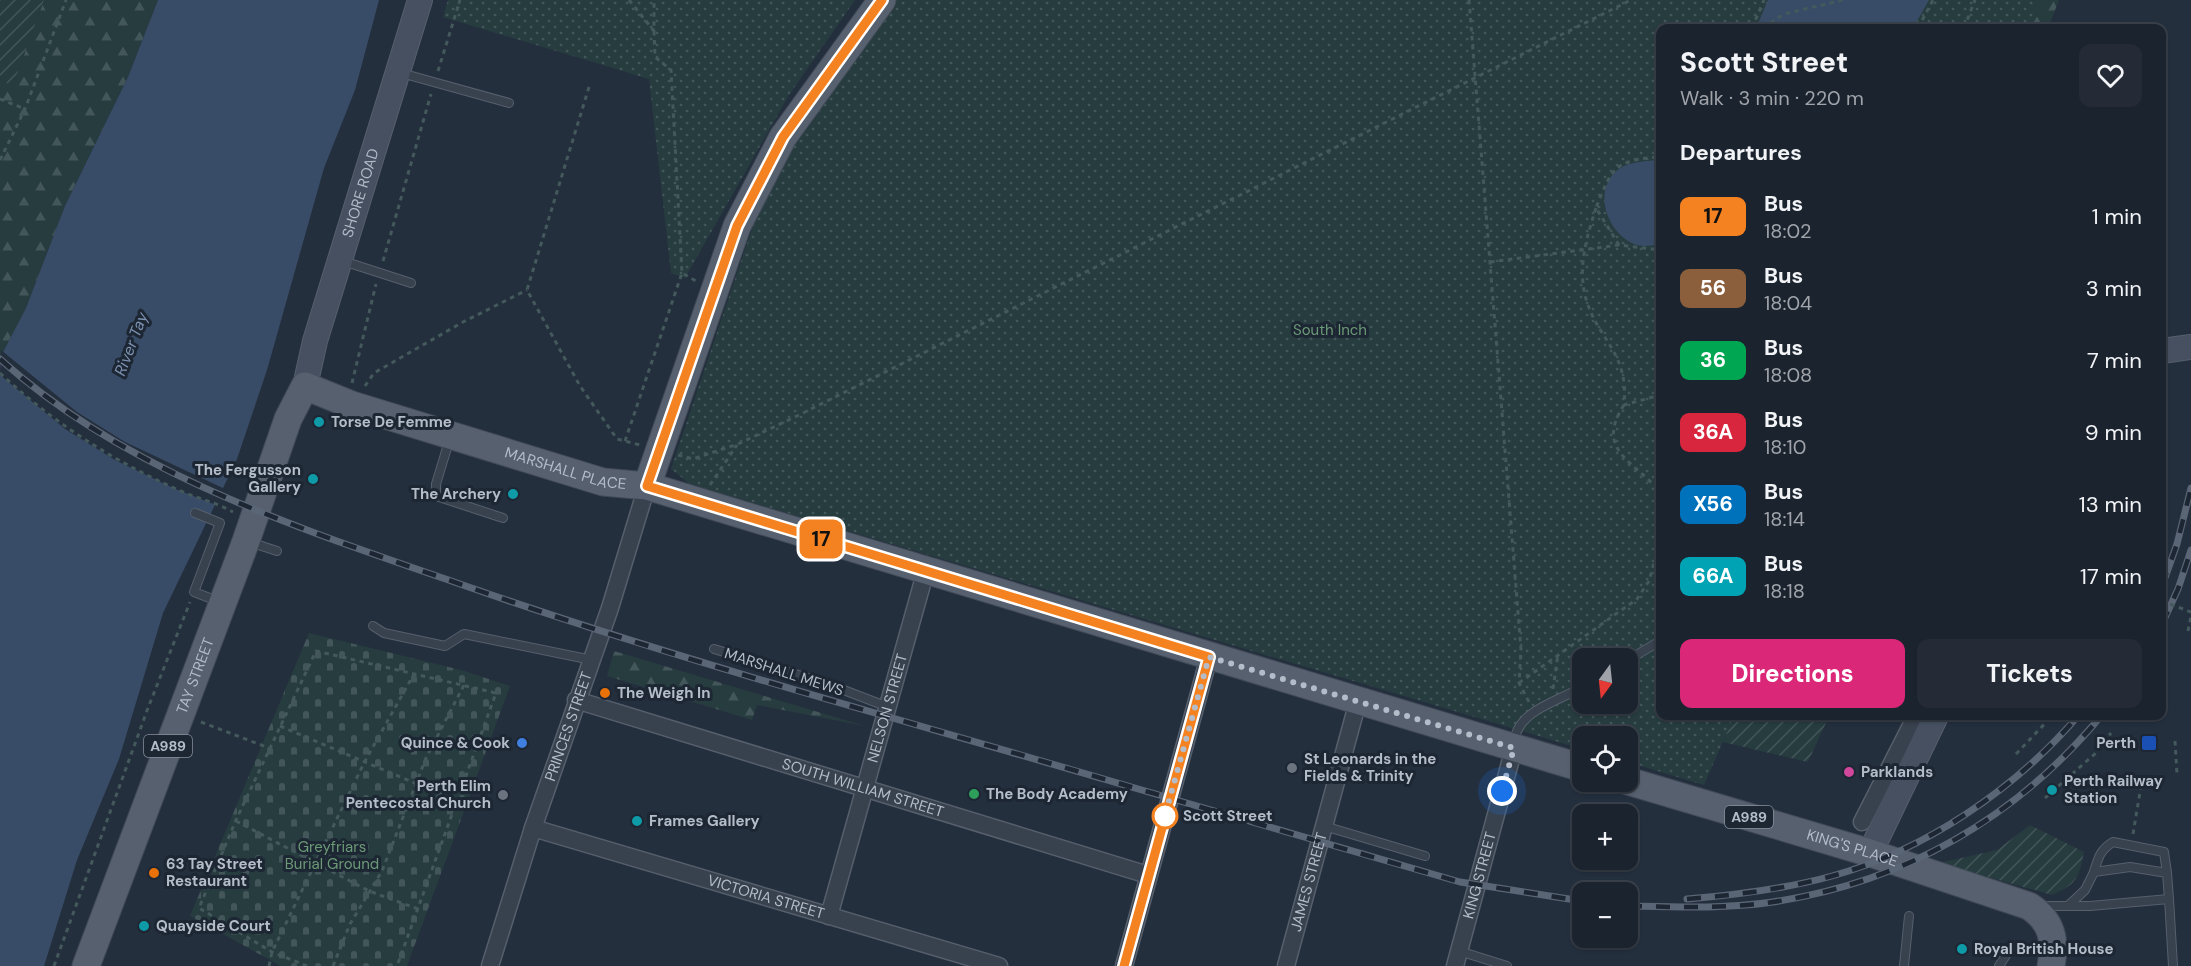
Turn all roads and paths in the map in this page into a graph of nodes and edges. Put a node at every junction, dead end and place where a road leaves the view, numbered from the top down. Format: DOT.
graph roads {
  1 [pos="66,0"];
  2 [pos="420,0"];
  3 [pos="460,0"];
  4 [pos="629,0"];
  5 [pos="654,0"];
  6 [pos="882,0"];
  7 [pos="1469,0"];
  8 [pos="1631,0"];
  9 [pos="1764,0"];
  10 [pos="1843,0"];
  11 [pos="1933,0"];
  12 [pos="1976,0"];
  13 [pos="1754,24"];
  14 [pos="1769,24"];
  15 [pos="1920,24"];
  16 [pos="1966,24"];
  17 [pos="654,31"];
  18 [pos="398,72"];
  19 [pos="1476,78"];
  20 [pos="434,83"];
  21 [pos="589,87"];
  22 [pos="0,99"];
  23 [pos="509,103"];
  24 [pos="24,109"];
  25 [pos="1656,158"];
  26 [pos="0,160"];
  27 [pos="1596,208"];
  28 [pos="1619,245"];
  29 [pos="1583,249"];
  30 [pos="1656,250"];
  31 [pos="340,260"];
  32 [pos="1490,262"];
  33 [pos="379,273"];
  34 [pos="682,273"];
  35 [pos="411,283"];
  36 [pos="527,290"];
  37 [pos="712,291"];
  38 [pos="2191,347"];
  39 [pos="2166,350"];
  40 [pos="0,373"];
  41 [pos="306,386"];
  42 [pos="1656,396"];
  43 [pos="352,405"];
  44 [pos="1624,405"];
  45 [pos="451,435"];
  46 [pos="624,441"];
  47 [pos="738,444"];
  48 [pos="660,450"];
  49 [pos="647,486"];
  50 [pos="1656,487"];
  51 [pos="699,502"];
  52 [pos="233,512"];
  53 [pos="195,513"];
  54 [pos="503,518"];
  55 [pos="246,541"];
  56 [pos="277,551"];
  57 [pos="1656,555"];
  58 [pos="926,570"];
  59 [pos="194,592"];
  60 [pos="222,603"];
  61 [pos="2166,603"];
  62 [pos="2191,612"];
  63 [pos="2191,616"];
  64 [pos="373,626"];
  65 [pos="2188,631"];
  66 [pos="1656,643"];
  67 [pos="714,649"];
  68 [pos="1558,653"];
  69 [pos="1638,654"];
  70 [pos="1209,657"];
  71 [pos="592,660"];
  72 [pos="414,674"];
  73 [pos="1519,682"];
  74 [pos="464,685"];
  75 [pos="1572,692"];
  76 [pos="576,700"];
  77 [pos="1358,701"];
  78 [pos="1549,704"];
  79 [pos="888,707"];
  80 [pos="1534,711"];
  81 [pos="180,714"];
  82 [pos="1914,720"];
  83 [pos="1933,720"];
  84 [pos="2048,720"];
  85 [pos="280,726"];
  86 [pos="2111,733"];
  87 [pos="2175,741"];
  88 [pos="269,748"];
  89 [pos="1514,748"];
  90 [pos="2016,754"];
  91 [pos="365,761"];
  92 [pos="1572,765"];
  93 [pos="2177,774"];
  94 [pos="415,783"];
  95 [pos="1638,784"];
  96 [pos="865,788"];
  97 [pos="2045,798"];
  98 [pos="457,801"];
  99 [pos="236,820"];
  100 [pos="1862,822"];
  101 [pos="1324,826"];
  102 [pos="533,828"];
  103 [pos="1870,852"];
  104 [pos="1425,856"];
  105 [pos="316,862"];
  106 [pos="2094,872"];
  107 [pos="2167,873"];
  108 [pos="1148,875"];
  109 [pos="369,891"];
  110 [pos="2169,899"];
  111 [pos="2069,905"];
  112 [pos="2029,906"];
  113 [pos="418,909"];
  114 [pos="829,916"];
  115 [pos="1909,916"];
  116 [pos="2012,946"];
  117 [pos="272,952"];
  118 [pos="2053,956"];
  119 [pos="1457,958"];
  120 [pos="972,962"];
  121 [pos="54,966"];
  122 [pos="86,966"];
  123 [pos="268,966"];
  124 [pos="307,966"];
  125 [pos="333,966"];
  126 [pos="397,966"];
  127 [pos="490,966"];
  128 [pos="999,966"];
  129 [pos="1124,966"];
  130 [pos="1286,966"];
  131 [pos="1507,966"];
  132 [pos="1904,966"];
  133 [pos="1999,966"];
  134 [pos="2173,966"];
  1 -- 24 [label="path"];
  2 -- 18 [label="street, SHORE ROAD"];
  3 -- 20 [label="path"];
  4 -- 17 [label="path"];
  5 -- 17 [label="path"];
  6 -- 37 [label="main road"];
  7 -- 19 [label="path"];
  8 -- 19 [label="path"];
  9 -- 13 [label="path"];
  10 -- 14 [label="path"];
  11 -- 15 [label="path"];
  12 -- 16 [label="path"];
  17 -- 34 [label="path"];
  18 -- 20 [label="lane"];
  18 -- 31 [label="street, SHORE ROAD"];
  19 -- 32 [label="path"];
  19 -- 47 [label="path"];
  20 -- 23 [label="lane"];
  20 -- 33 [label="path"];
  21 -- 36 [label="path"];
  22 -- 24 [label="path"];
  24 -- 26 [label="path"];
  25 -- 27 [label="path"];
  27 -- 28 [label="path"];
  27 -- 29 [label="path"];
  28 -- 29 [label="path"];
  28 -- 30 [label="path"];
  29 -- 32 [label="path"];
  29 -- 44 [label="path"];
  31 -- 33 [label="lane"];
  31 -- 41 [label="street, SHORE ROAD"];
  32 -- 73 [label="path"];
  33 -- 35 [label="lane"];
  33 -- 43 [label="path"];
  34 -- 37 [label="path"];
  34 -- 46 [label="path"];
  36 -- 43 [label="path"];
  36 -- 46 [label="path"];
  37 -- 48 [label="main road"];
  38 -- 39 [label="street"];
  40 -- 52 [label="path"];
  41 -- 43 [label="main road, MARSHALL PLACE"];
  41 -- 55 [label="main road, TAY STREET / A989"];
  42 -- 44 [label="path"];
  43 -- 45 [label="main road, MARSHALL PLACE"];
  44 -- 50 [label="path"];
  45 -- 49 [label="main road, MARSHALL PLACE"];
  45 -- 54 [label="lane"];
  46 -- 48 [label="path"];
  47 -- 48 [label="path"];
  47 -- 51 [label="path"];
  48 -- 49 [label="main road"];
  49 -- 51 [label="main road, MARSHALL PLACE"];
  49 -- 71 [label="street, PRINCES STREET"];
  51 -- 58 [label="main road, MARSHALL PLACE"];
  53 -- 59 [label="lane"];
  55 -- 56 [label="lane"];
  55 -- 60 [label="main road, TAY STREET / A989"];
  57 -- 68 [label="path"];
  58 -- 70 [label="main road, MARSHALL PLACE"];
  58 -- 79 [label="street, NELSON STREET"];
  59 -- 60 [label="lane"];
  59 -- 121 [label="path"];
  60 -- 81 [label="main road, TAY STREET / A989"];
  61 -- 62 [label="path, bridge"];
  63 -- 65 [label="path"];
  64 -- 71 [label="lane"];
  66 -- 69 [label="lane"];
  67 -- 79 [label="lane, MARSHALL MEWS"];
  68 -- 73 [label="path"];
  68 -- 78 [label="path"];
  70 -- 77 [label="main road, MARSHALL PLACE"];
  70 -- 108 [label="street"];
  71 -- 76 [label="street, PRINCES STREET"];
  72 -- 74 [label="path"];
  72 -- 85 [label="path"];
  72 -- 91 [label="path"];
  73 -- 80 [label="path"];
  74 -- 94 [label="path"];
  74 -- 98 [label="path"];
  75 -- 78 [label="lane"];
  76 -- 96 [label="street, SOUTH WILLIAM STREET"];
  76 -- 102 [label="street, PRINCES STREET"];
  77 -- 89 [label="main road, MARSHALL PLACE"];
  77 -- 101 [label="street, JAMES STREET"];
  78 -- 80 [label="lane"];
  79 -- 96 [label="street, NELSON STREET"];
  80 -- 89 [label="lane"];
  81 -- 88 [label="path"];
  81 -- 122 [label="main road, TAY STREET / A989"];
  82 -- 100 [label="street"];
  83 -- 103 [label="street"];
  84 -- 90 [label="path"];
  85 -- 88 [label="path"];
  85 -- 91 [label="path"];
  86 -- 97 [label="path"];
  87 -- 93 [label="path"];
  88 -- 99 [label="path"];
  89 -- 92 [label="main road"];
  89 -- 119 [label="street, KING STREET"];
  91 -- 94 [label="path"];
  91 -- 105 [label="path"];
  94 -- 98 [label="path"];
  94 -- 109 [label="path"];
  95 -- 103 [label="main road, KING'S PLACE / A989"];
  96 -- 108 [label="street, SOUTH WILLIAM STREET"];
  96 -- 114 [label="street, NELSON STREET"];
  98 -- 113 [label="path"];
  99 -- 105 [label="path"];
  99 -- 117 [label="path"];
  101 -- 104 [label="lane"];
  101 -- 130 [label="street, JAMES STREET"];
  102 -- 114 [label="street, VICTORIA STREET"];
  102 -- 127 [label="street, PRINCES STREET"];
  103 -- 112 [label="main road, KING'S PLACE / A989"];
  105 -- 109 [label="path"];
  105 -- 117 [label="path"];
  106 -- 107 [label="lane"];
  106 -- 107 [label="lane"];
  106 -- 111 [label="lane"];
  107 -- 110 [label="lane"];
  108 -- 129 [label="street"];
  109 -- 113 [label="path"];
  109 -- 125 [label="path"];
  110 -- 111 [label="lane"];
  110 -- 134 [label="lane"];
  111 -- 112 [label="lane"];
  112 -- 118 [label="main road, KING'S PLACE / A989"];
  113 -- 126 [label="path"];
  114 -- 120 [label="street, VICTORIA STREET"];
  115 -- 132 [label="lane"];
  116 -- 133 [label="lane"];
  117 -- 123 [label="path"];
  117 -- 124 [label="path"];
  119 -- 131 [label="lane"];
  120 -- 128 [label="street, VICTORIA STREET"];
}
